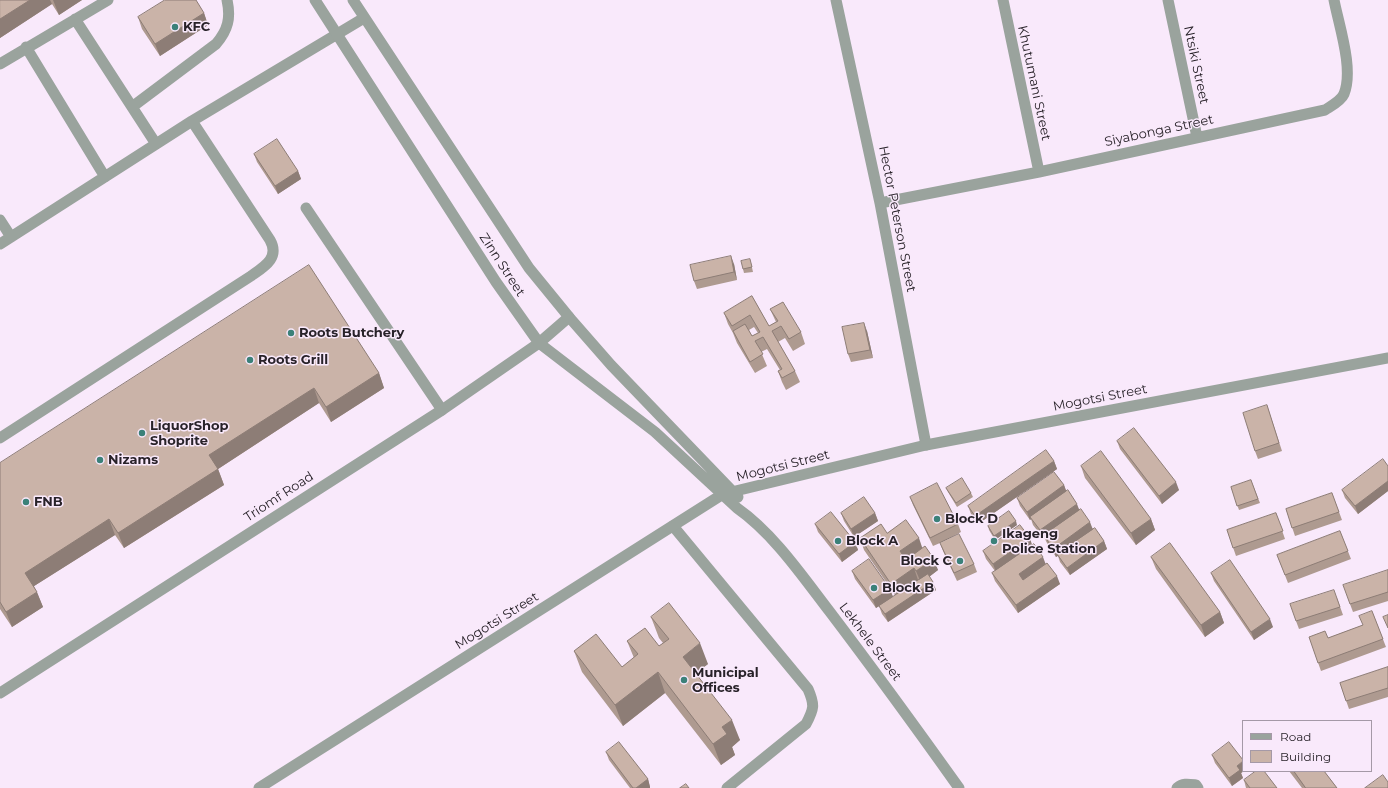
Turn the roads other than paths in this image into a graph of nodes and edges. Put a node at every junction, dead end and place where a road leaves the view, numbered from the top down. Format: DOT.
graph roads {
  1 [pos="108,0"];
  2 [pos="227,0"];
  3 [pos="315,0"];
  4 [pos="353,0"];
  5 [pos="836,0"];
  6 [pos="1003,0"];
  7 [pos="1168,0"];
  8 [pos="1334,0"];
  9 [pos="364,18"];
  10 [pos="75,19"];
  11 [pos="337,35"];
  12 [pos="26,47"];
  13 [pos="0,64"];
  14 [pos="132,107"];
  15 [pos="192,121"];
  16 [pos="1197,137"];
  17 [pos="156,144"];
  18 [pos="1039,172"];
  19 [pos="105,177"];
  20 [pos="880,203"];
  21 [pos="306,208"];
  22 [pos="0,220"];
  23 [pos="12,237"];
  24 [pos="0,244"];
  25 [pos="568,317"];
  26 [pos="539,343"];
  27 [pos="1388,358"];
  28 [pos="442,410"];
  29 [pos="0,438"];
  30 [pos="926,445"];
  31 [pos="735,492"];
  32 [pos="723,494"];
  33 [pos="751,518"];
  34 [pos="673,526"];
  35 [pos="0,693"];
  36 [pos="259,788"];
  37 [pos="727,788"];
  38 [pos="959,788"];
  39 [pos="1177,788"];
  40 [pos="1198,788"];
  1 -- 10 [label="street"];
  2 -- 14 [label="street"];
  3 -- 11 [label="street, Zinn Street"];
  4 -- 9 [label="street, Zinn Street"];
  5 -- 20 [label="street, Hector Peterson Street"];
  6 -- 18 [label="street, Khutumani Street"];
  7 -- 16 [label="street, Ntsiki Street"];
  8 -- 16 [label="street, Siyabonga Street"];
  9 -- 11 [label="street"];
  9 -- 25 [label="street, Zinn Street"];
  10 -- 12 [label="street"];
  10 -- 14 [label="street"];
  11 -- 15 [label="street"];
  11 -- 26 [label="street, Zinn Street"];
  12 -- 13 [label="street"];
  12 -- 19 [label="street"];
  14 -- 17 [label="street"];
  15 -- 17 [label="street"];
  15 -- 29 [label="street"];
  16 -- 18 [label="street, Siyabonga Street"];
  17 -- 19 [label="street"];
  18 -- 20 [label="street, Siyabonga Street"];
  19 -- 23 [label="street"];
  20 -- 30 [label="street, Hector Peterson Street"];
  21 -- 28 [label="street"];
  22 -- 23 [label="street"];
  23 -- 24 [label="street"];
  25 -- 26 [label="street, Triomf Road"];
  25 -- 31 [label="street, Zinn Street"];
  26 -- 28 [label="street, Triomf Road"];
  26 -- 32 [label="street, Zinn Street"];
  27 -- 30 [label="street, Mogotsi Street"];
  28 -- 35 [label="street, Triomf Road"];
  30 -- 31 [label="street, Mogotsi Street"];
  31 -- 32 [label="street, Mogotsi Street"];
  31 -- 33 [label="street, Lekhele Street"];
  32 -- 33 [label="street, Lekhele Street"];
  32 -- 34 [label="street, Mogotsi Street"];
  33 -- 38 [label="street, Lekhele Street"];
  34 -- 36 [label="street, Mogotsi Street"];
  34 -- 37 [label="street"];
  39 -- 40 [label="street"];
}
